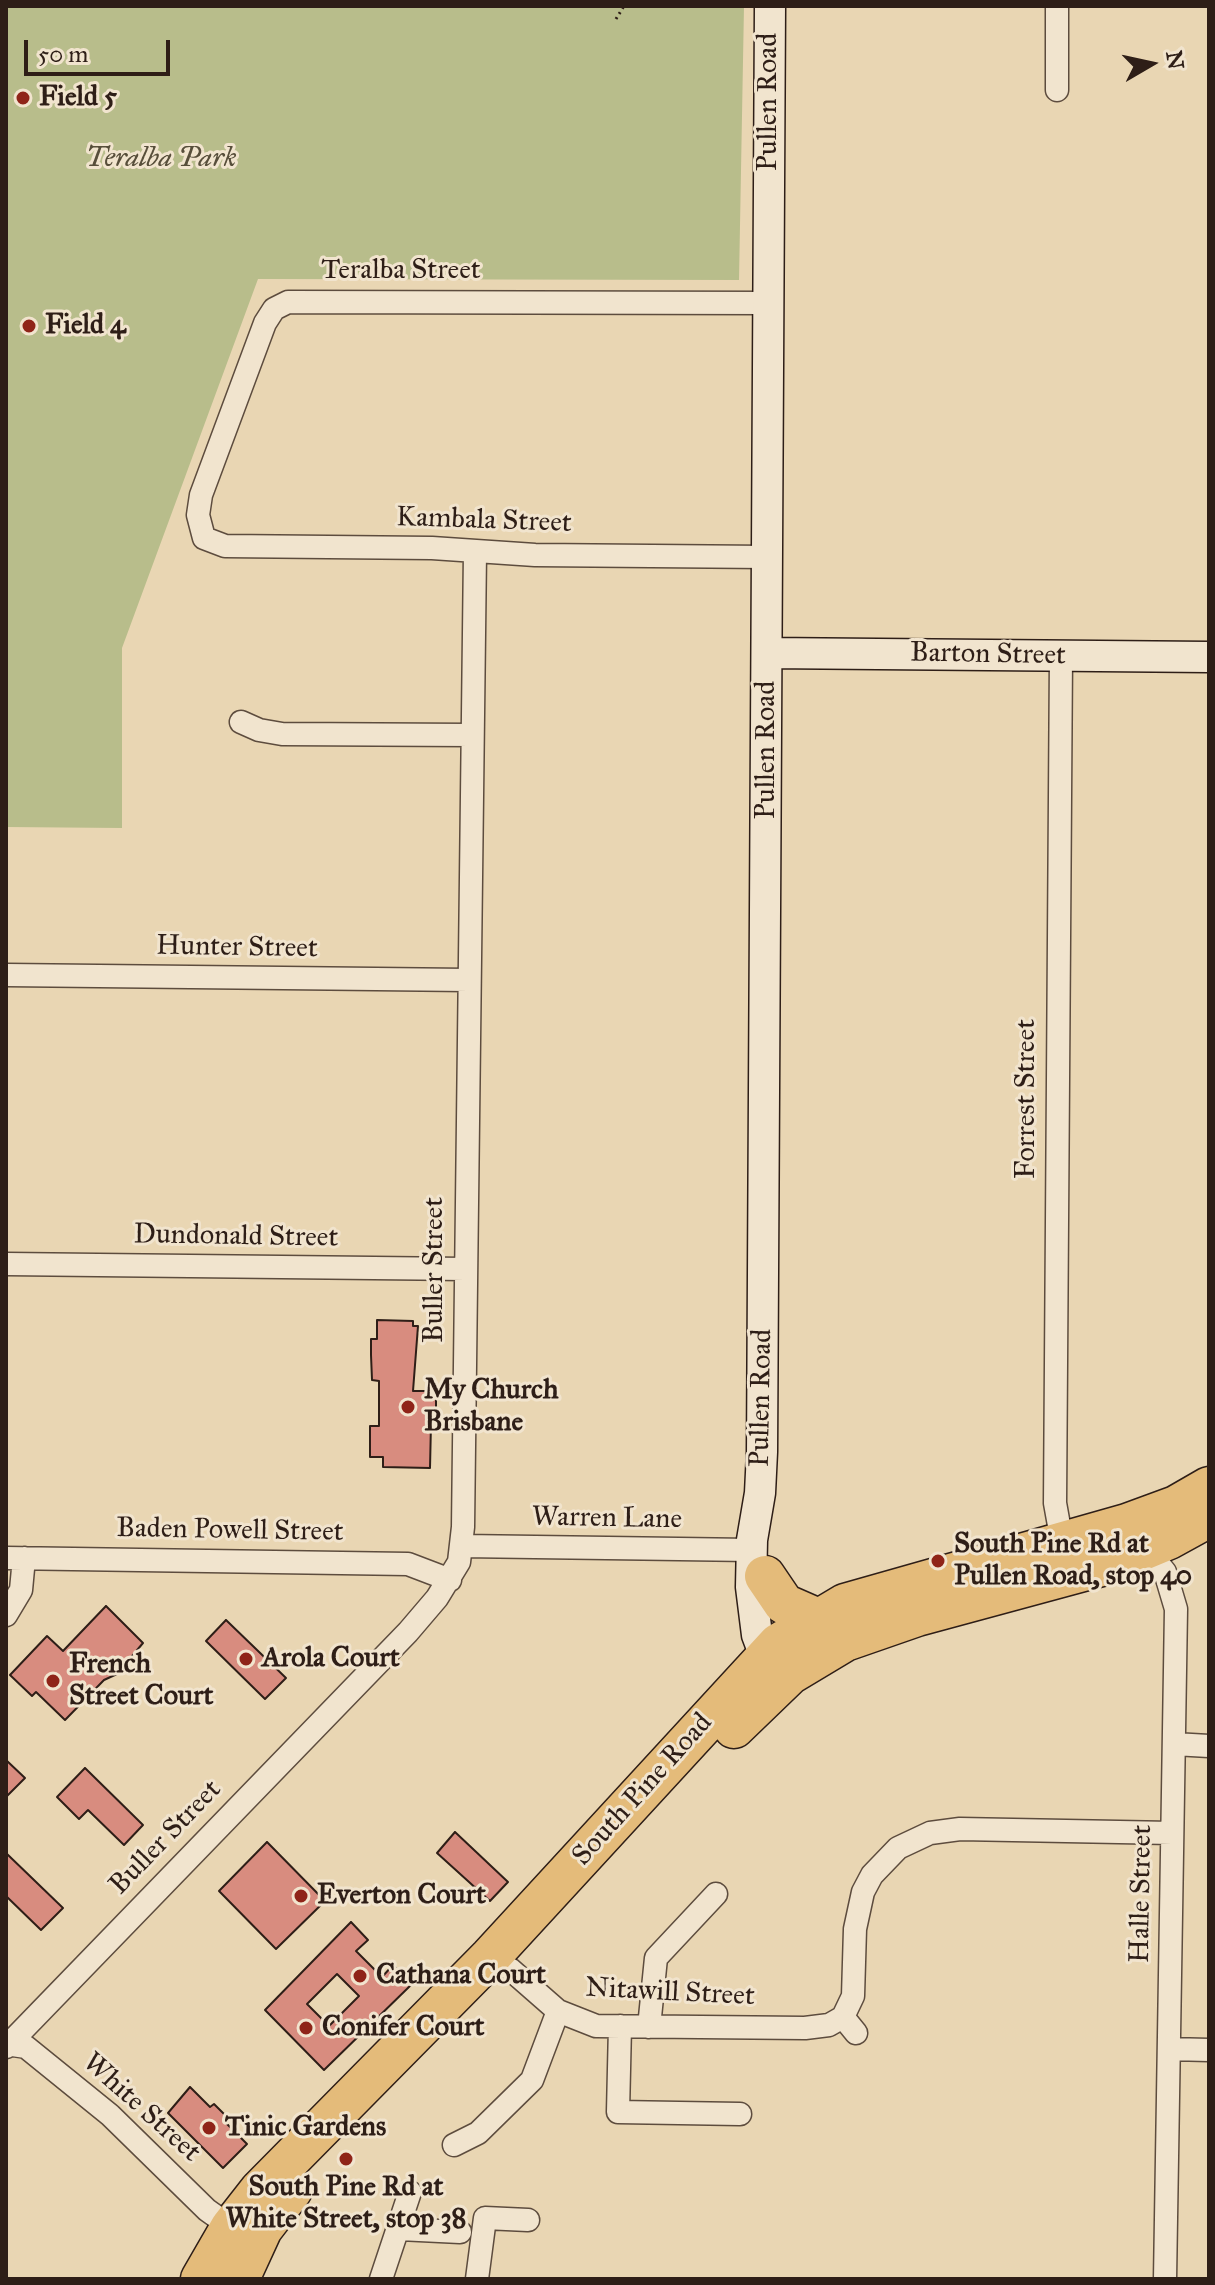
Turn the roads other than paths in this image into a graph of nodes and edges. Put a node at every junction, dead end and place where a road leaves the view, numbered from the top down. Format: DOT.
graph roads {
  1 [pos="770,6"];
  2 [pos="1057,6"];
  3 [pos="1057,90"];
  4 [pos="769,303"];
  5 [pos="202,534"];
  6 [pos="475,552"];
  7 [pos="768,557"];
  8 [pos="768,653"];
  9 [pos="1061,655"];
  10 [pos="1209,657"];
  11 [pos="241,722"];
  12 [pos="472,735"];
  13 [pos="6,975"];
  14 [pos="468,980"];
  15 [pos="6,1264"];
  16 [pos="465,1269"];
  17 [pos="1209,1487"];
  18 [pos="1209,1517"];
  19 [pos="1137,1537"];
  20 [pos="1062,1542"];
  21 [pos="463,1546"];
  22 [pos="15,1558"];
  23 [pos="758,1563"];
  24 [pos="450,1580"];
  25 [pos="6,1615"];
  26 [pos="816,1618"];
  27 [pos="777,1665"];
  28 [pos="1174,1744"];
  29 [pos="1209,1746"];
  30 [pos="1172,1833"];
  31 [pos="716,1894"];
  32 [pos="510,1969"];
  33 [pos="558,2011"];
  34 [pos="620,2026"];
  35 [pos="649,2027"];
  36 [pos="7,2045"];
  37 [pos="1169,2049"];
  38 [pos="1209,2050"];
  39 [pos="740,2114"];
  40 [pos="454,2145"];
  41 [pos="410,2192"];
  42 [pos="528,2220"];
  43 [pos="231,2227"];
  44 [pos="399,2229"];
  45 [pos="460,2232"];
  46 [pos="201,2279"];
  47 [pos="239,2279"];
  48 [pos="381,2279"];
  49 [pos="477,2279"];
  50 [pos="1165,2279"];
  1 -- 4 [label="street, Pullen Road"];
  2 -- 3 [label="street"];
  4 -- 5 [label="street, Teralba Street"];
  4 -- 7 [label="street, Pullen Road"];
  5 -- 6 [label="street, Kambala Street"];
  6 -- 7 [label="street, Kambala Street"];
  6 -- 12 [label="street, Buller Street"];
  7 -- 8 [label="street, Pullen Road"];
  8 -- 9 [label="street, Barton Street"];
  8 -- 23 [label="street, Pullen Road"];
  9 -- 10 [label="street, Barton Street"];
  9 -- 20 [label="street, Forrest Street"];
  11 -- 12 [label="street"];
  12 -- 14 [label="street, Buller Street"];
  13 -- 14 [label="street, Hunter Street"];
  14 -- 16 [label="street, Buller Street"];
  15 -- 16 [label="street, Dundonald Street"];
  16 -- 21 [label="street, Buller Street"];
  17 -- 19 [label="highway, South Pine Road"];
  18 -- 19 [label="highway, South Pine Road"];
  19 -- 20 [label="highway, South Pine Road"];
  19 -- 27 [label="highway, South Pine Road"];
  19 -- 28 [label="street, Halle Street"];
  20 -- 26 [label="highway, South Pine Road"];
  21 -- 23 [label="street, Warren Lane"];
  21 -- 24 [label="street, Buller Street"];
  22 -- 24 [label="street, Baden Powell Street"];
  22 -- 25 [label="street"];
  23 -- 26 [label="highway"];
  23 -- 27 [label="street, Pullen Road"];
  24 -- 36 [label="street, Buller Street"];
  26 -- 27 [label="highway, South Pine Road"];
  27 -- 32 [label="highway, South Pine Road"];
  27 -- 43 [label="highway, South Pine Road"];
  28 -- 29 [label="street"];
  28 -- 30 [label="street, Halle Street"];
  30 -- 35 [label="street, Nitawill Street"];
  30 -- 37 [label="street, Halle Street"];
  31 -- 35 [label="street"];
  32 -- 33 [label="street, Nitawill Street"];
  32 -- 47 [label="highway, South Pine Road"];
  33 -- 34 [label="street, Nitawill Street"];
  33 -- 40 [label="street"];
  34 -- 35 [label="street, Nitawill Street"];
  34 -- 39 [label="street"];
  36 -- 43 [label="street, White Street"];
  37 -- 38 [label="street"];
  37 -- 50 [label="street, Halle Street"];
  41 -- 44 [label="street"];
  42 -- 49 [label="street"];
  43 -- 46 [label="highway, South Pine Road"];
  44 -- 45 [label="street"];
  44 -- 48 [label="street"];
}
